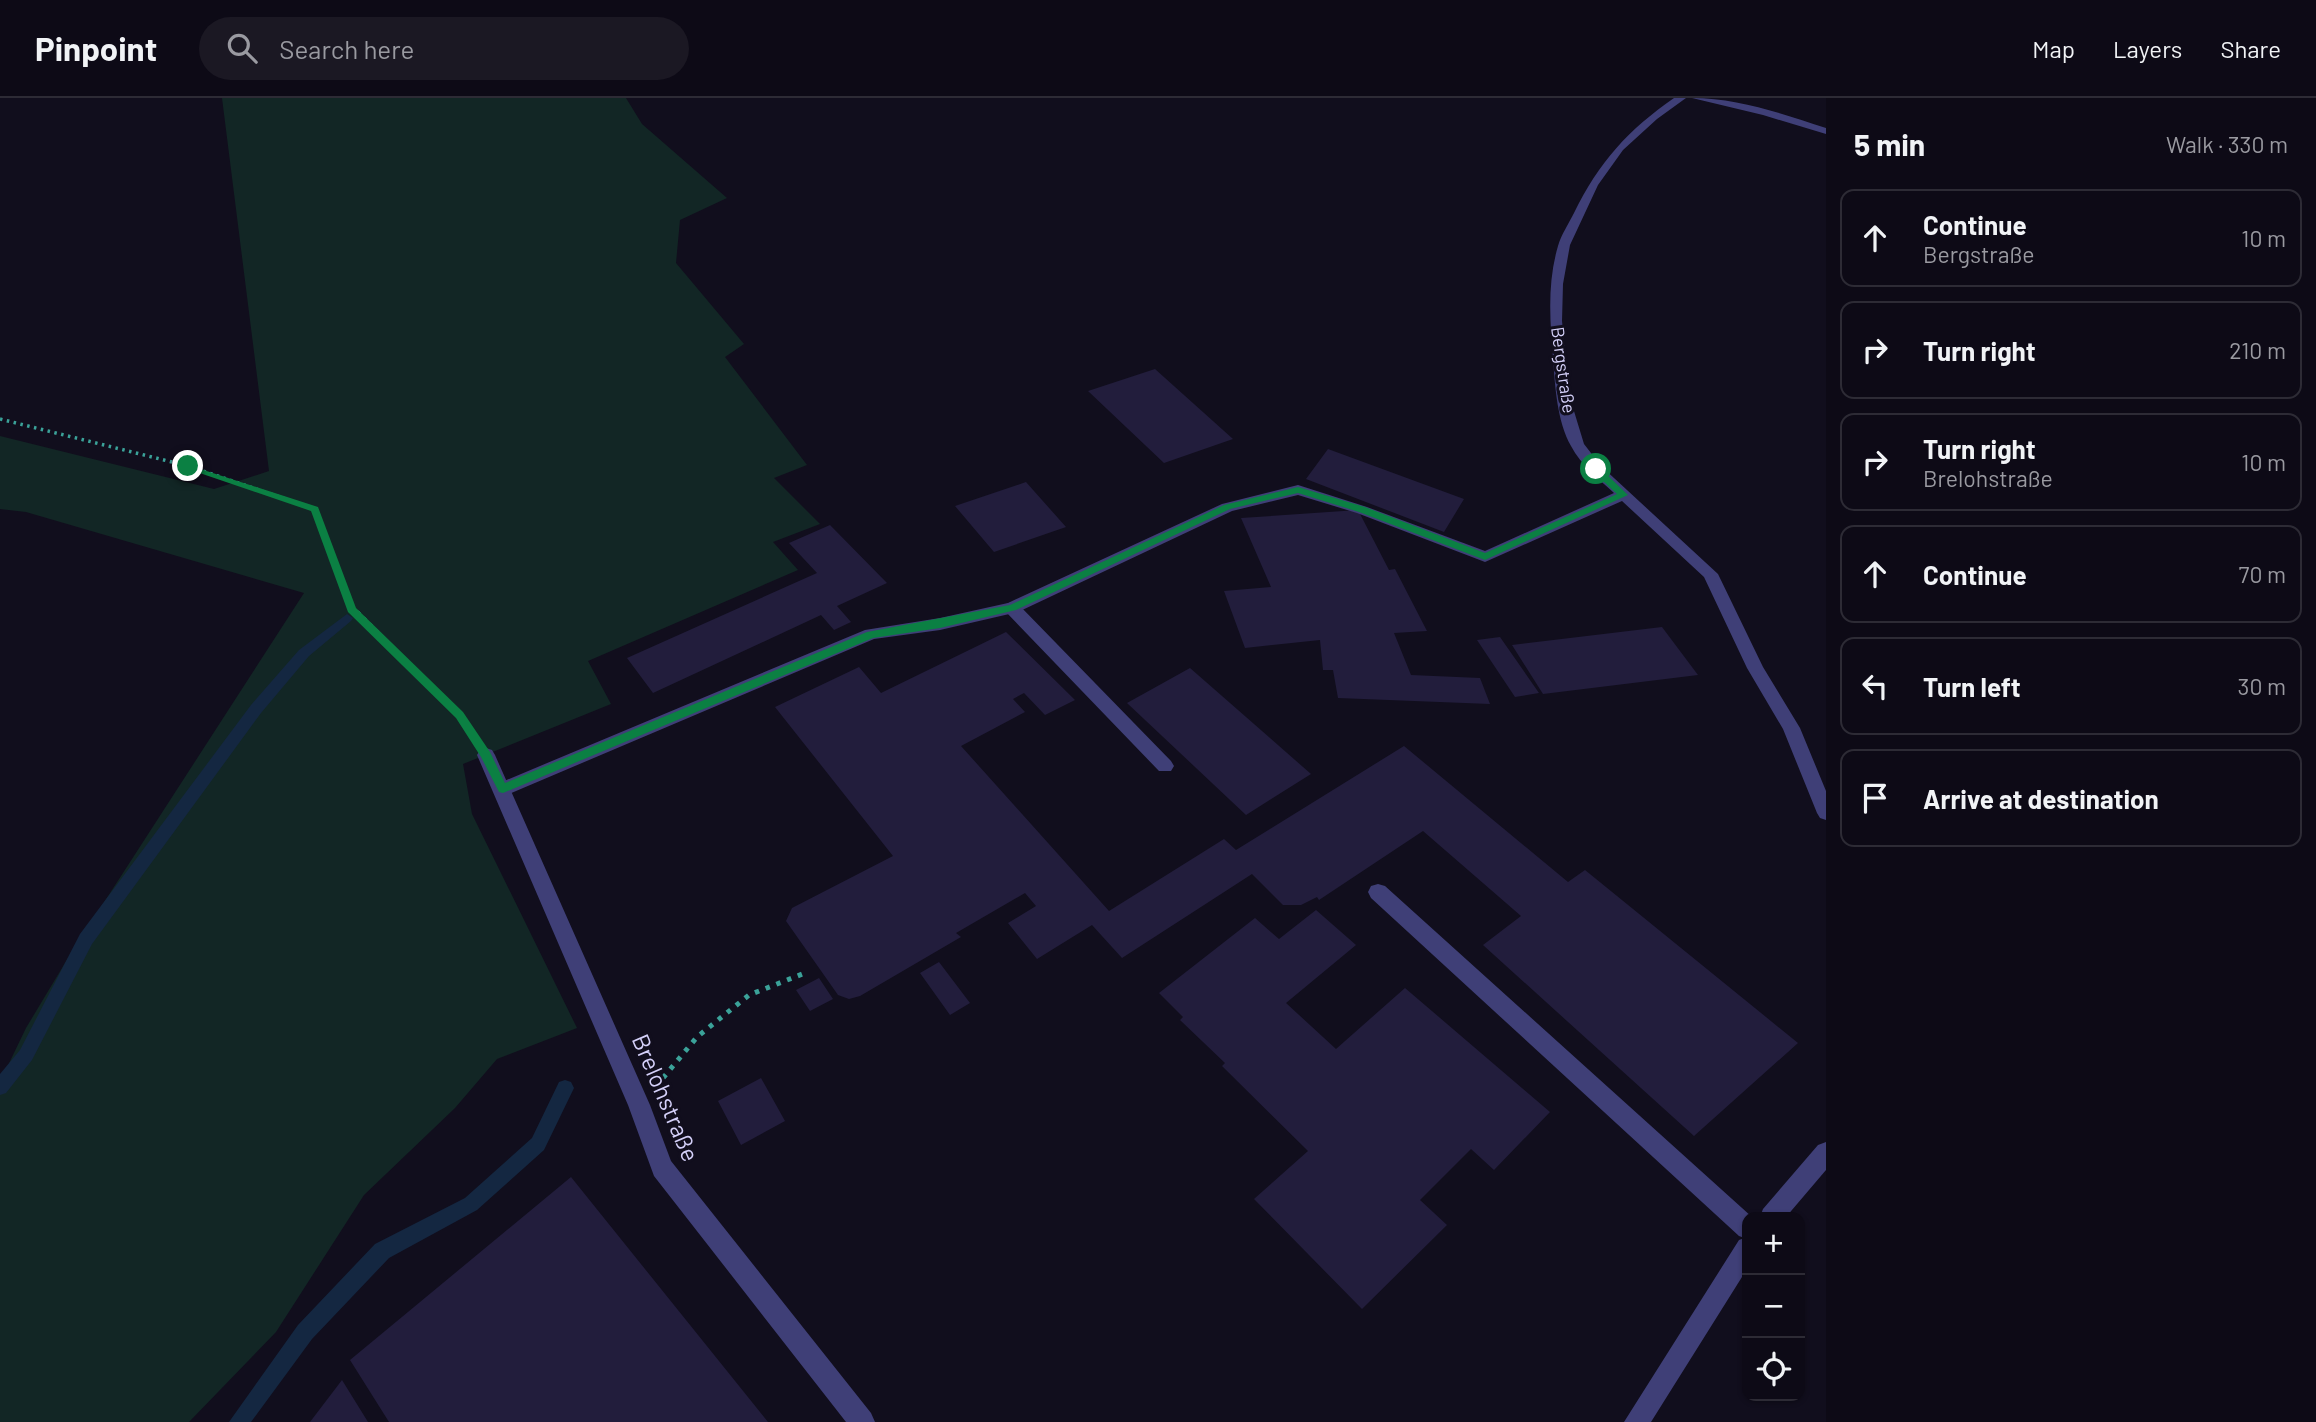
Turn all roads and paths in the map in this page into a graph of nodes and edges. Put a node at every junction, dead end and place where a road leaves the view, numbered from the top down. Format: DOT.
graph roads {
  1 [pos="1681,98"];
  2 [pos="1697,98"];
  3 [pos="1826,131"];
  4 [pos="0,419"];
  5 [pos="1623,495"];
  6 [pos="1012,608"];
  7 [pos="486,755"];
  8 [pos="1165,766"];
  9 [pos="503,789"];
  10 [pos="1826,813"];
  11 [pos="1378,892"];
  12 [pos="805,973"];
  13 [pos="639,1105"];
  14 [pos="1826,1153"];
  15 [pos="1775,1212"];
  16 [pos="1742,1223"];
  17 [pos="1742,1256"];
  18 [pos="862,1422"];
  19 [pos="1637,1422"];
  1 -- 5 [label="street, Bergstraße"];
  2 -- 3 [label="street"];
  4 -- 7 [label="path"];
  5 -- 6 [label="street"];
  5 -- 10 [label="street, Bergstraße"];
  6 -- 8 [label="street"];
  6 -- 9 [label="street"];
  7 -- 9 [label="street, Brelohstraße"];
  9 -- 13 [label="street, Brelohstraße"];
  11 -- 16 [label="street"];
  12 -- 13 [label="path"];
  13 -- 18 [label="street, Brelohstraße"];
  14 -- 15 [label="street"];
  17 -- 19 [label="street"];
}
